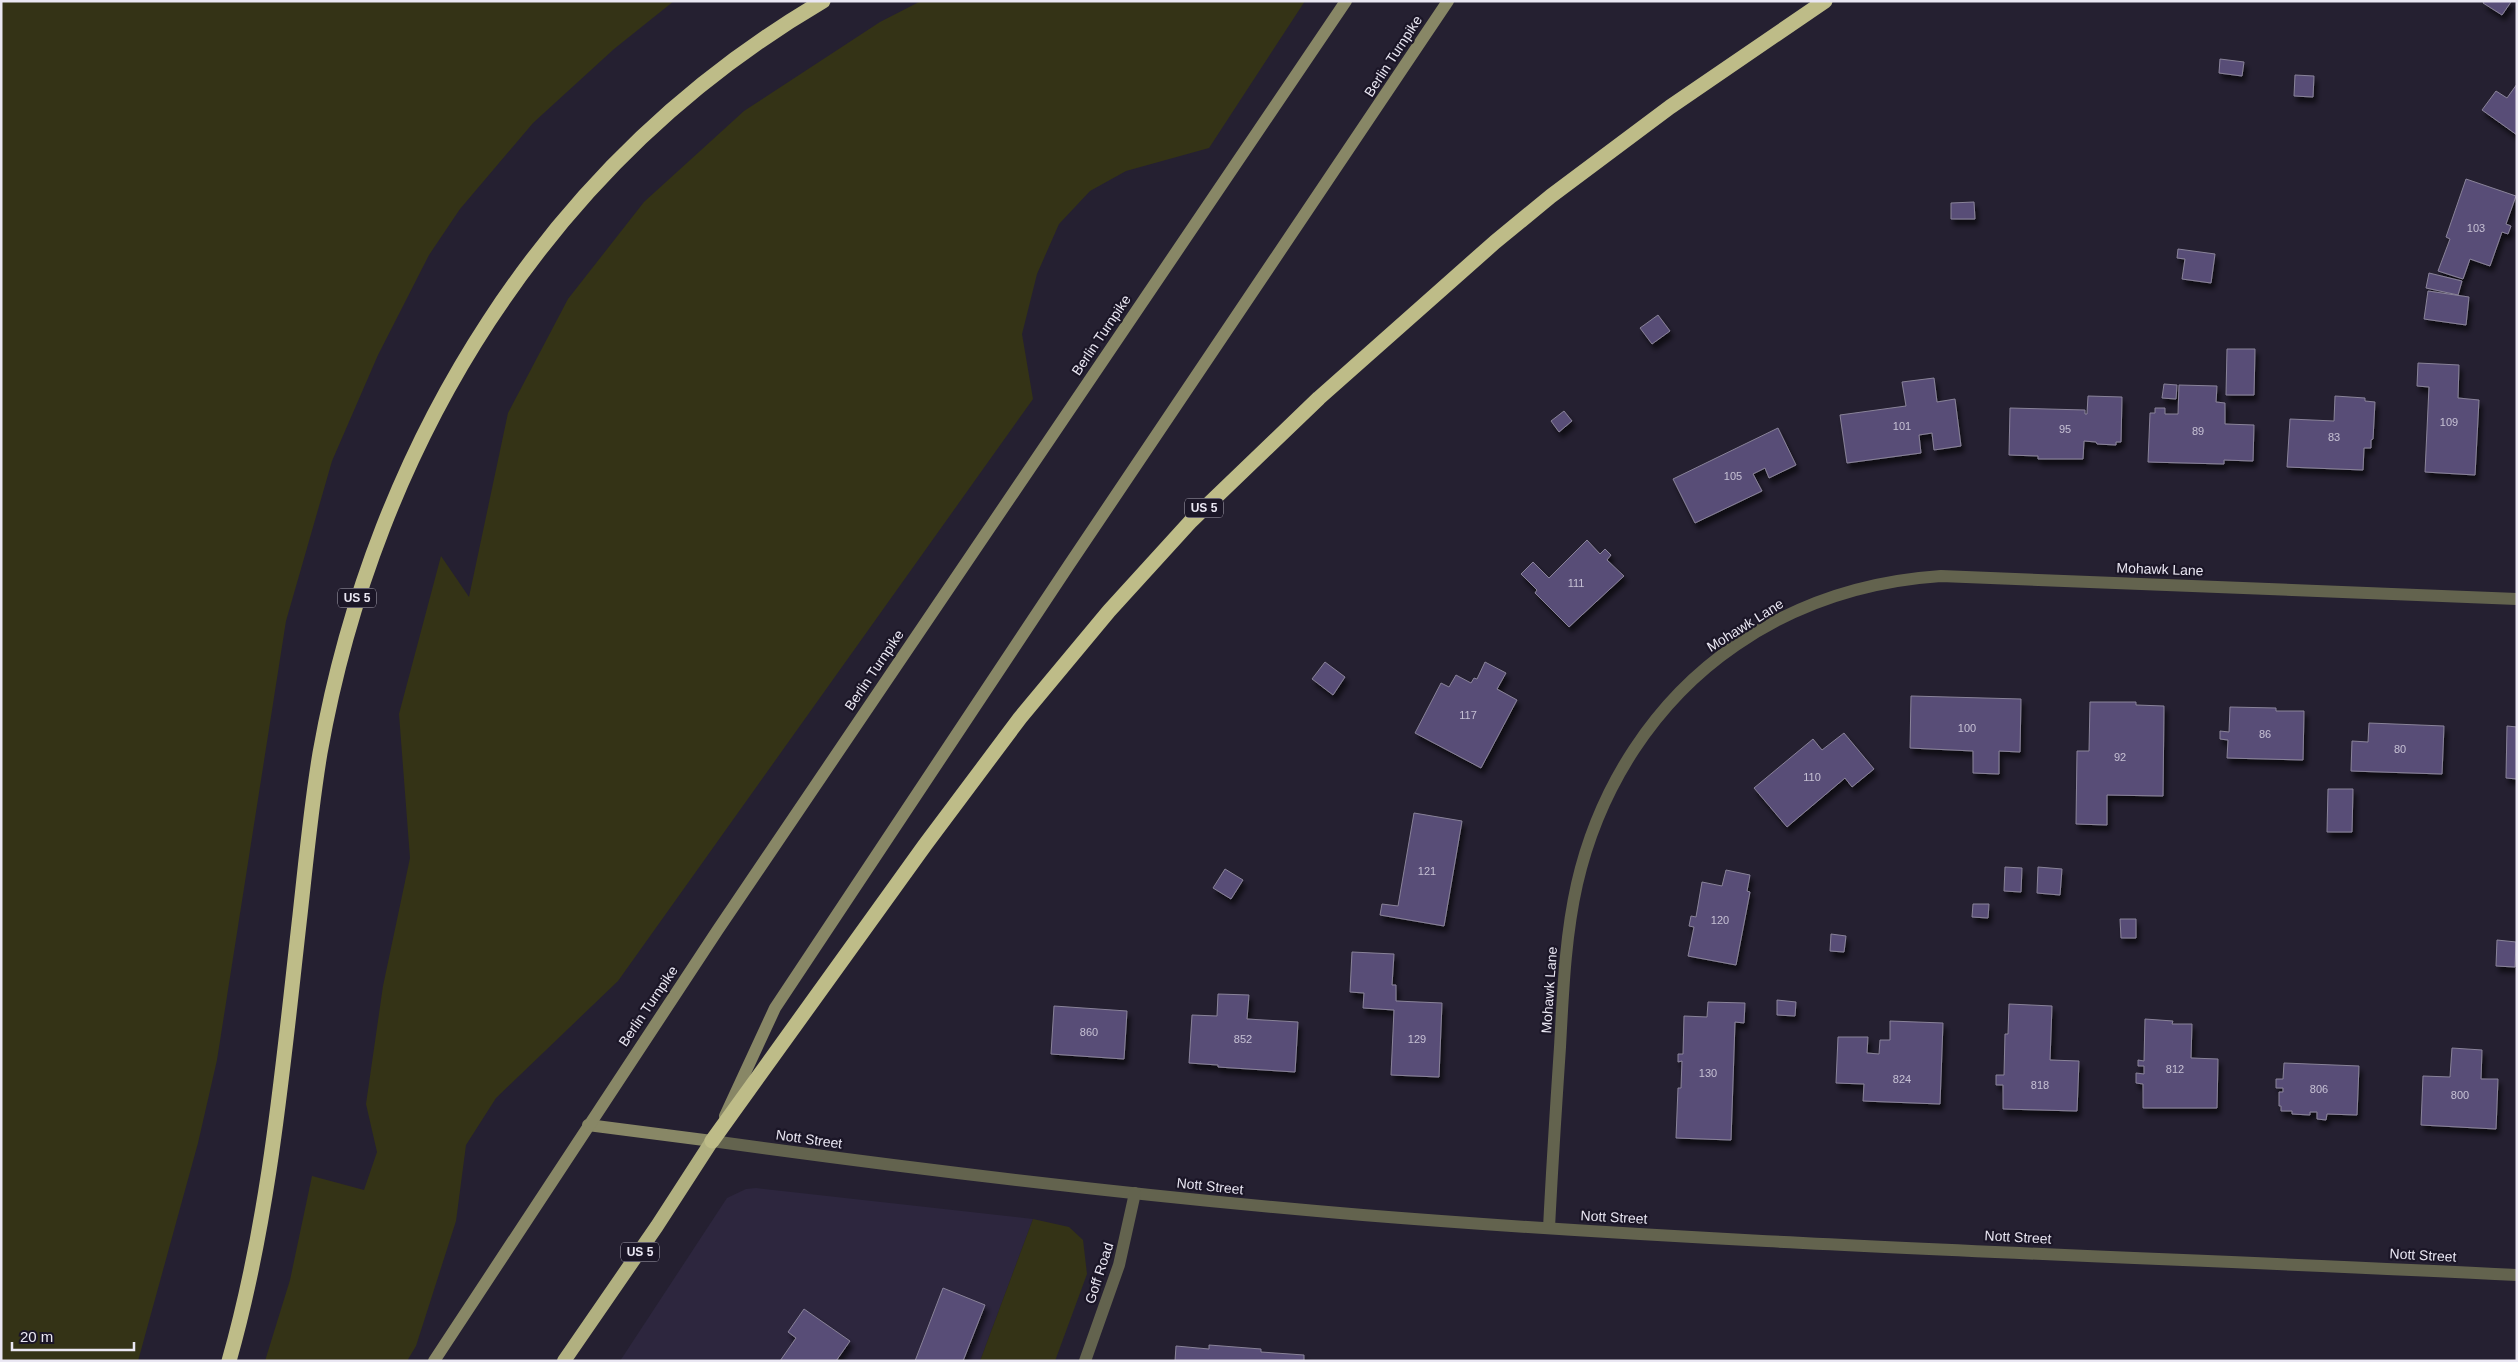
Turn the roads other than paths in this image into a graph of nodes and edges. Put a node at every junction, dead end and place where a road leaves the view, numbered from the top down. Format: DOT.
graph roads {
  1 [pos="822,1"];
  2 [pos="1346,1"];
  3 [pos="1448,1"];
  4 [pos="1825,1"];
  5 [pos="2517,600"];
  6 [pos="588,1124"];
  7 [pos="712,1141"];
  8 [pos="1135,1193"];
  9 [pos="1549,1228"];
  10 [pos="2517,1274"];
  11 [pos="229,1361"];
  12 [pos="434,1361"];
  13 [pos="564,1361"];
  14 [pos="1085,1361"];
  1 -- 11 [label="highway, US 5"];
  2 -- 6 [label="main road, Berlin Turnpike"];
  3 -- 7 [label="main road, Berlin Turnpike"];
  4 -- 7 [label="highway, US 5"];
  5 -- 9 [label="street, Mohawk Lane"];
  6 -- 7 [label="main road"];
  6 -- 12 [label="main road, Berlin Turnpike"];
  7 -- 8 [label="street, Nott Street"];
  7 -- 13 [label="highway, Berlin Turnpike / US 5"];
  8 -- 9 [label="street, Nott Street"];
  8 -- 14 [label="street, Goff Road"];
  9 -- 10 [label="street, Nott Street"];
}
